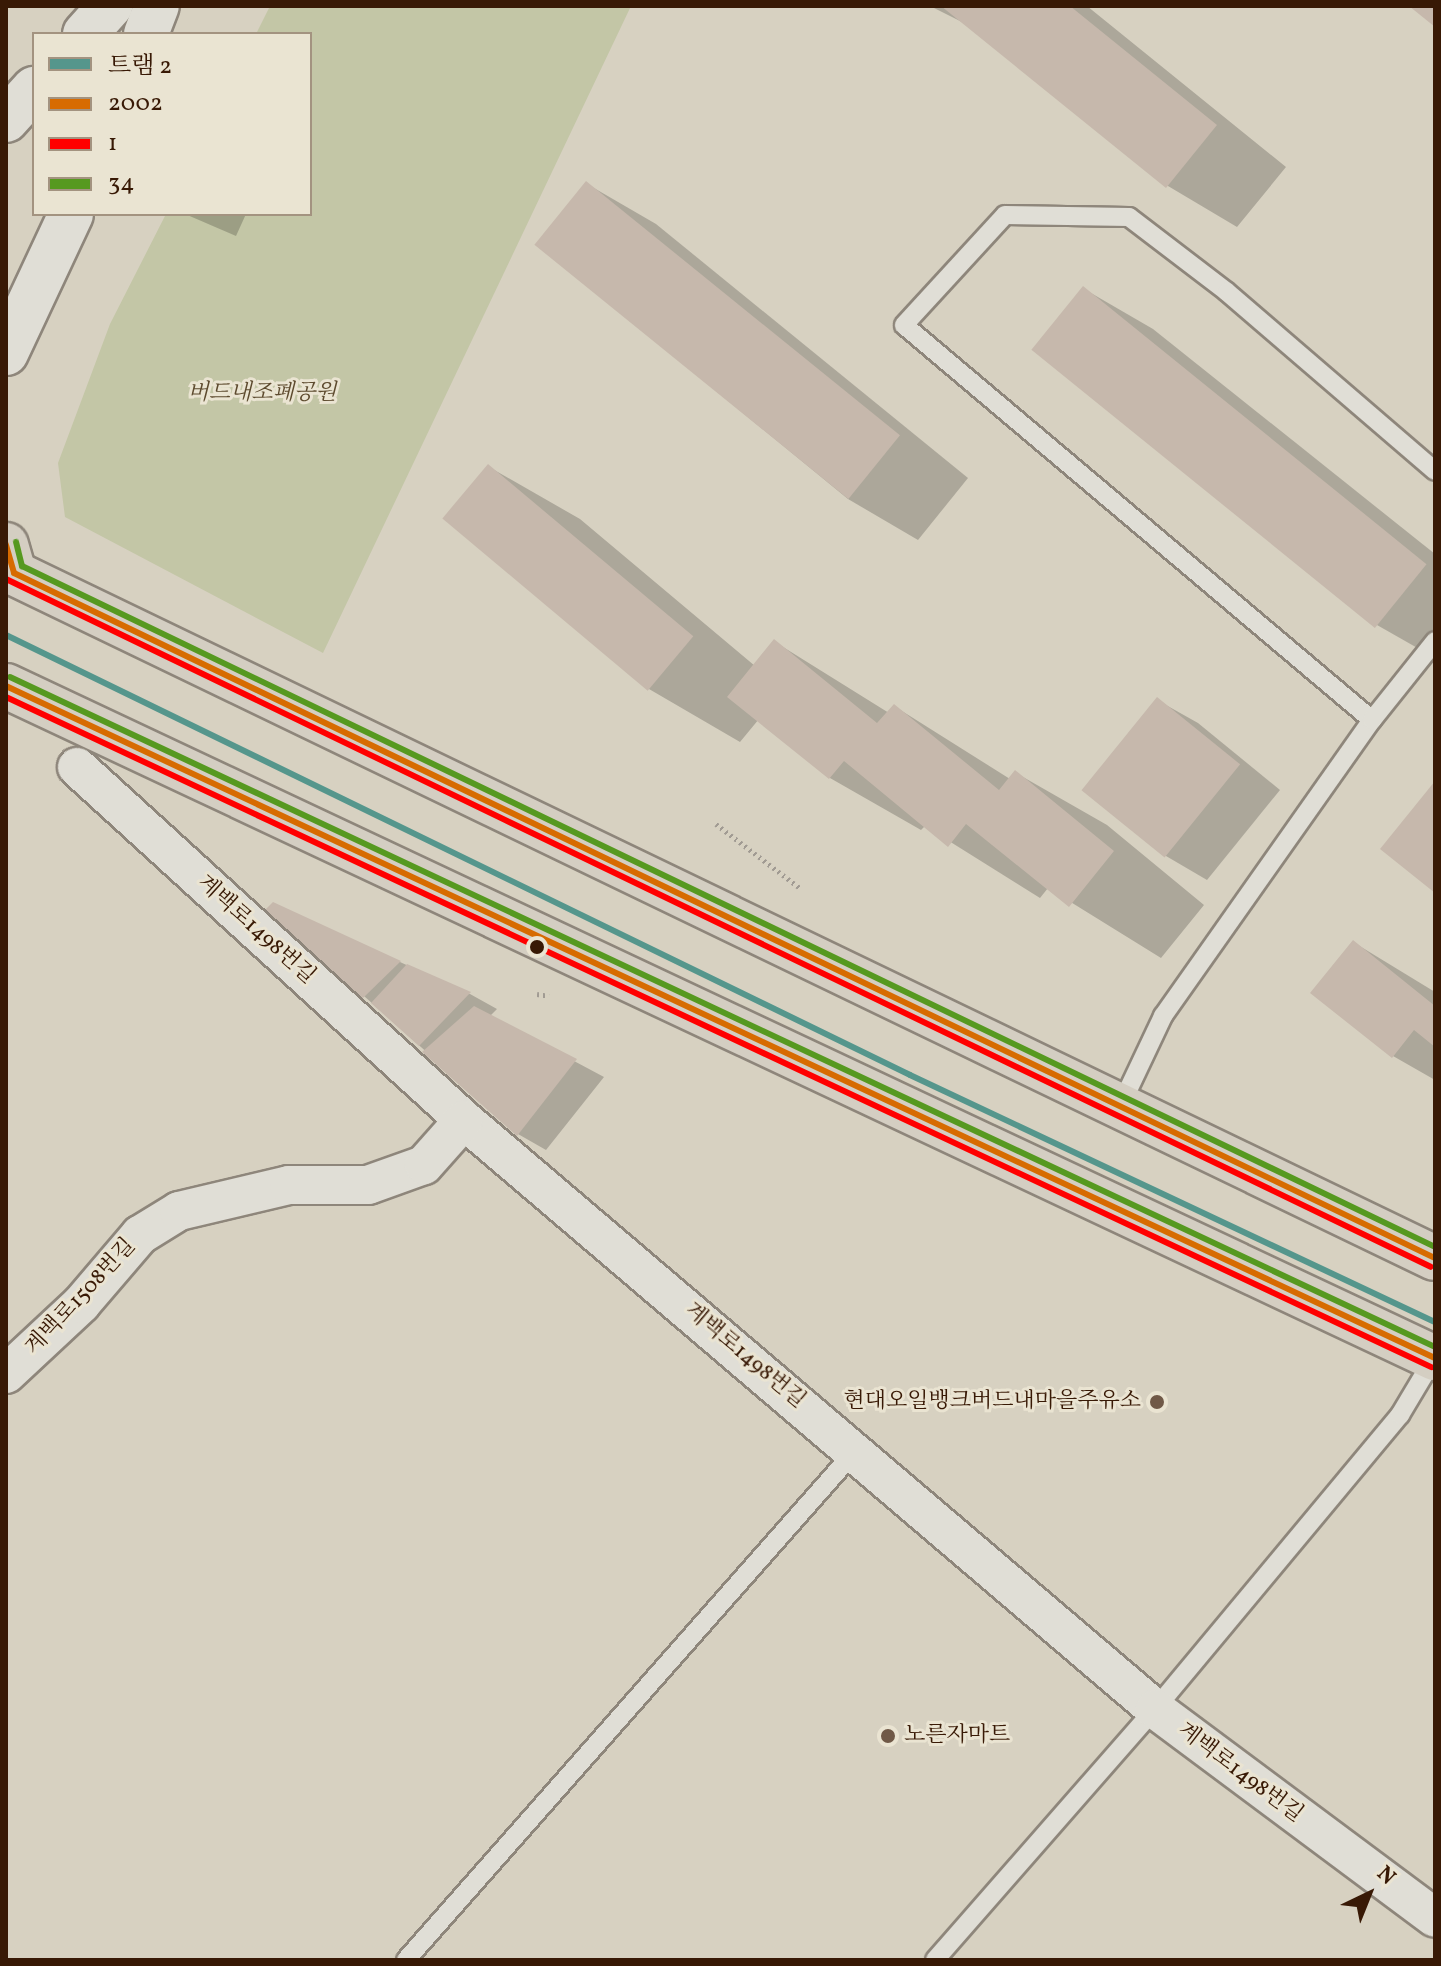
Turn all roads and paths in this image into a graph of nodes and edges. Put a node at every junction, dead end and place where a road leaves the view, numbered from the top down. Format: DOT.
graph roads {
  1 [pos="110,6"];
  2 [pos="157,6"];
  3 [pos="87,32"];
  4 [pos="147,32"];
  5 [pos="32,91"];
  6 [pos="6,120"];
  7 [pos="70,216"];
  8 [pos="6,353"];
  9 [pos="1435,471"];
  10 [pos="6,545"];
  11 [pos="1435,641"];
  12 [pos="6,686"];
  13 [pos="1372,720"];
  14 [pos="77,767"];
  15 [pos="716,824"];
  16 [pos="800,888"];
  17 [pos="1120,1107"];
  18 [pos="464,1120"];
  19 [pos="1435,1258"];
  20 [pos="1435,1358"];
  21 [pos="6,1374"];
  22 [pos="856,1450"];
  23 [pos="1155,1709"];
  24 [pos="1435,1918"];
  25 [pos="406,1960"];
  26 [pos="935,1960"];
  1 -- 3 [label="main road"];
  2 -- 4 [label="main road"];
  5 -- 6 [label="main road"];
  7 -- 8 [label="main road"];
  9 -- 13 [label="lane"];
  10 -- 17 [label="main road"];
  11 -- 13 [label="lane"];
  12 -- 20 [label="main road"];
  13 -- 17 [label="lane"];
  14 -- 18 [label="street, 계백로1498번길"];
  15 -- 16 [label="path"];
  17 -- 19 [label="main road"];
  18 -- 21 [label="street, 계백로1508번길"];
  18 -- 22 [label="street, 계백로1498번길"];
  20 -- 23 [label="lane"];
  22 -- 23 [label="street, 계백로1498번길"];
  22 -- 25 [label="lane"];
  23 -- 24 [label="street, 계백로1498번길"];
  23 -- 26 [label="lane"];
}
